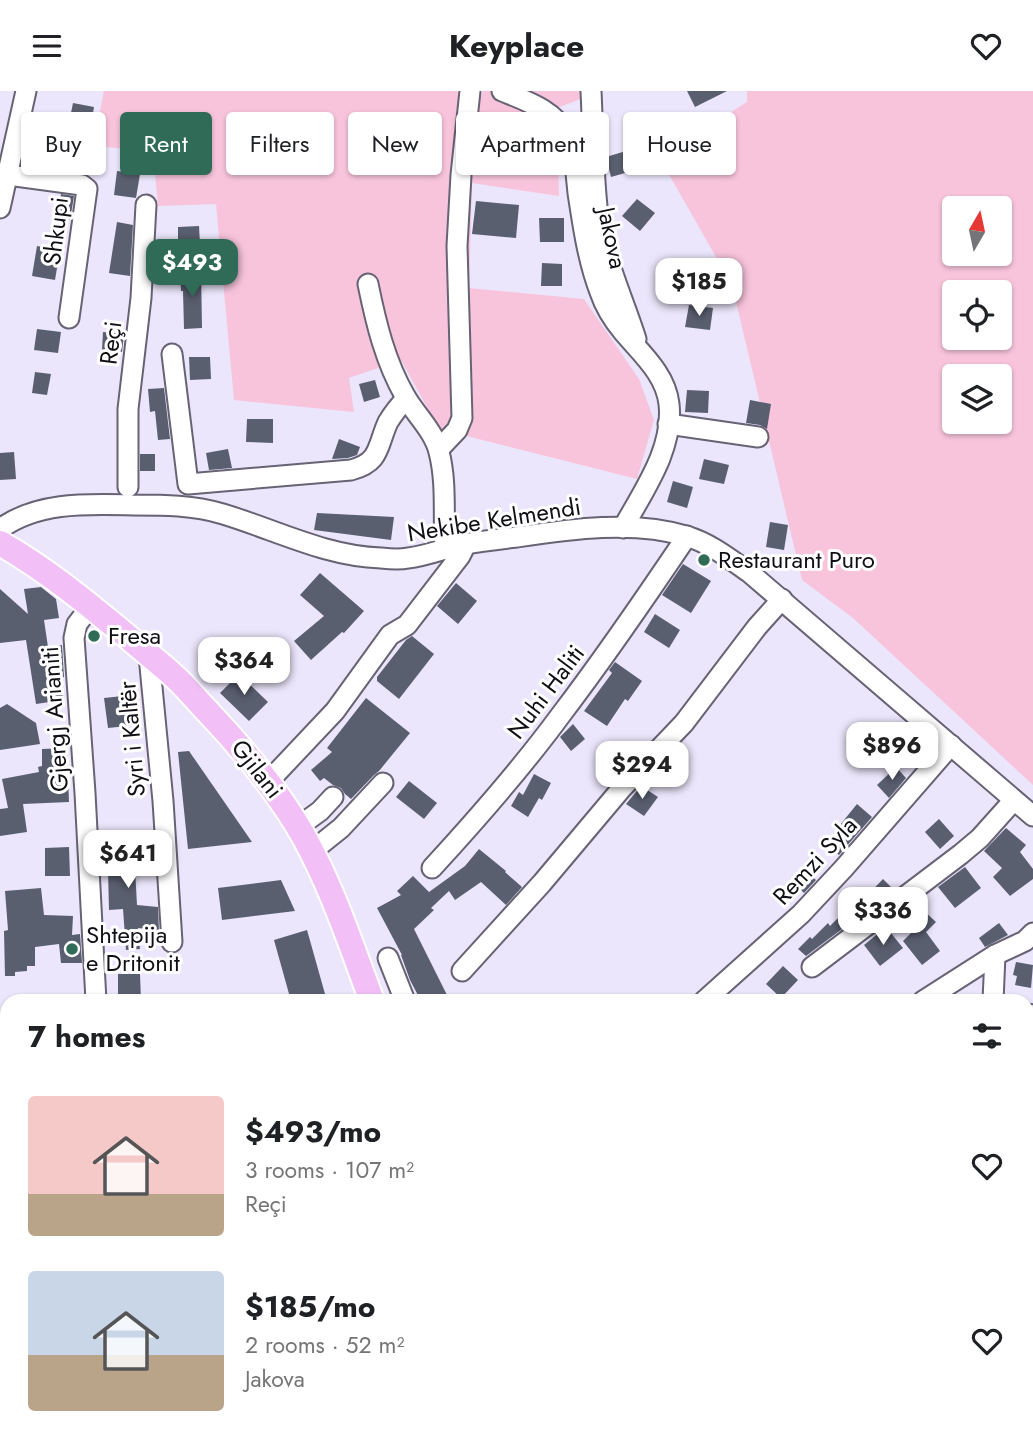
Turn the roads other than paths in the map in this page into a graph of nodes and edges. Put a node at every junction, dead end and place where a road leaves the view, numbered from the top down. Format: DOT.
graph roads {
  1 [pos="26,91"];
  2 [pos="470,91"];
  3 [pos="502,91"];
  4 [pos="591,91"];
  5 [pos="8,175"];
  6 [pos="146,205"];
  7 [pos="0,208"];
  8 [pos="368,284"];
  9 [pos="69,319"];
  10 [pos="640,351"];
  11 [pos="172,354"];
  12 [pos="406,399"];
  13 [pos="668,424"];
  14 [pos="758,437"];
  15 [pos="439,449"];
  16 [pos="128,487"];
  17 [pos="623,528"];
  18 [pos="0,529"];
  19 [pos="687,536"];
  20 [pos="0,543"];
  21 [pos="466,544"];
  22 [pos="445,549"];
  23 [pos="782,599"];
  24 [pos="91,606"];
  25 [pos="149,656"];
  26 [pos="951,745"];
  27 [pos="268,782"];
  28 [pos="383,783"];
  29 [pos="333,797"];
  30 [pos="1014,800"];
  31 [pos="1033,816"];
  32 [pos="298,827"];
  33 [pos="311,852"];
  34 [pos="432,868"];
  35 [pos="1033,933"];
  36 [pos="172,942"];
  37 [pos="995,955"];
  38 [pos="388,958"];
  39 [pos="812,967"];
  40 [pos="462,971"];
  41 [pos="96,994"];
  42 [pos="369,994"];
  43 [pos="402,994"];
  44 [pos="712,994"];
  45 [pos="934,994"];
  46 [pos="993,994"];
  1 -- 5 [label="street"];
  2 -- 15 [label="street"];
  3 -- 10 [label="street, Jakova"];
  4 -- 10 [label="street"];
  5 -- 7 [label="street"];
  5 -- 9 [label="street, Shkupi"];
  6 -- 16 [label="street, Reçi"];
  8 -- 12 [label="street"];
  10 -- 13 [label="street, Jakova"];
  11 -- 12 [label="street"];
  12 -- 15 [label="street"];
  13 -- 14 [label="street"];
  13 -- 17 [label="street, Jakova"];
  15 -- 22 [label="street"];
  17 -- 19 [label="street, Nekibe Kelmendi"];
  17 -- 21 [label="street, Nekibe Kelmendi"];
  18 -- 22 [label="street, Nekibe Kelmendi"];
  19 -- 23 [label="street, Nekibe Kelmendi"];
  19 -- 34 [label="street, Nuhi Haliti"];
  20 -- 24 [label="main road, Gjilani"];
  21 -- 22 [label="street, Nekibe Kelmendi"];
  21 -- 27 [label="street"];
  23 -- 26 [label="street, Nekibe Kelmendi"];
  23 -- 40 [label="street"];
  24 -- 25 [label="main road, Gjilani"];
  24 -- 41 [label="street, Gjergj Arianiti"];
  25 -- 27 [label="main road, Gjilani"];
  25 -- 36 [label="street, Syri i Kaltër"];
  26 -- 30 [label="street, Nekibe Kelmendi"];
  26 -- 44 [label="street, Remzi Syla"];
  27 -- 32 [label="main road, Gjilani"];
  28 -- 33 [label="street"];
  29 -- 32 [label="street"];
  30 -- 31 [label="street, Nekibe Kelmendi"];
  30 -- 39 [label="street"];
  32 -- 33 [label="main road, Gjilani"];
  33 -- 42 [label="main road, Gjilani"];
  35 -- 37 [label="street"];
  37 -- 45 [label="street"];
  37 -- 46 [label="street"];
  38 -- 43 [label="street"];
}
